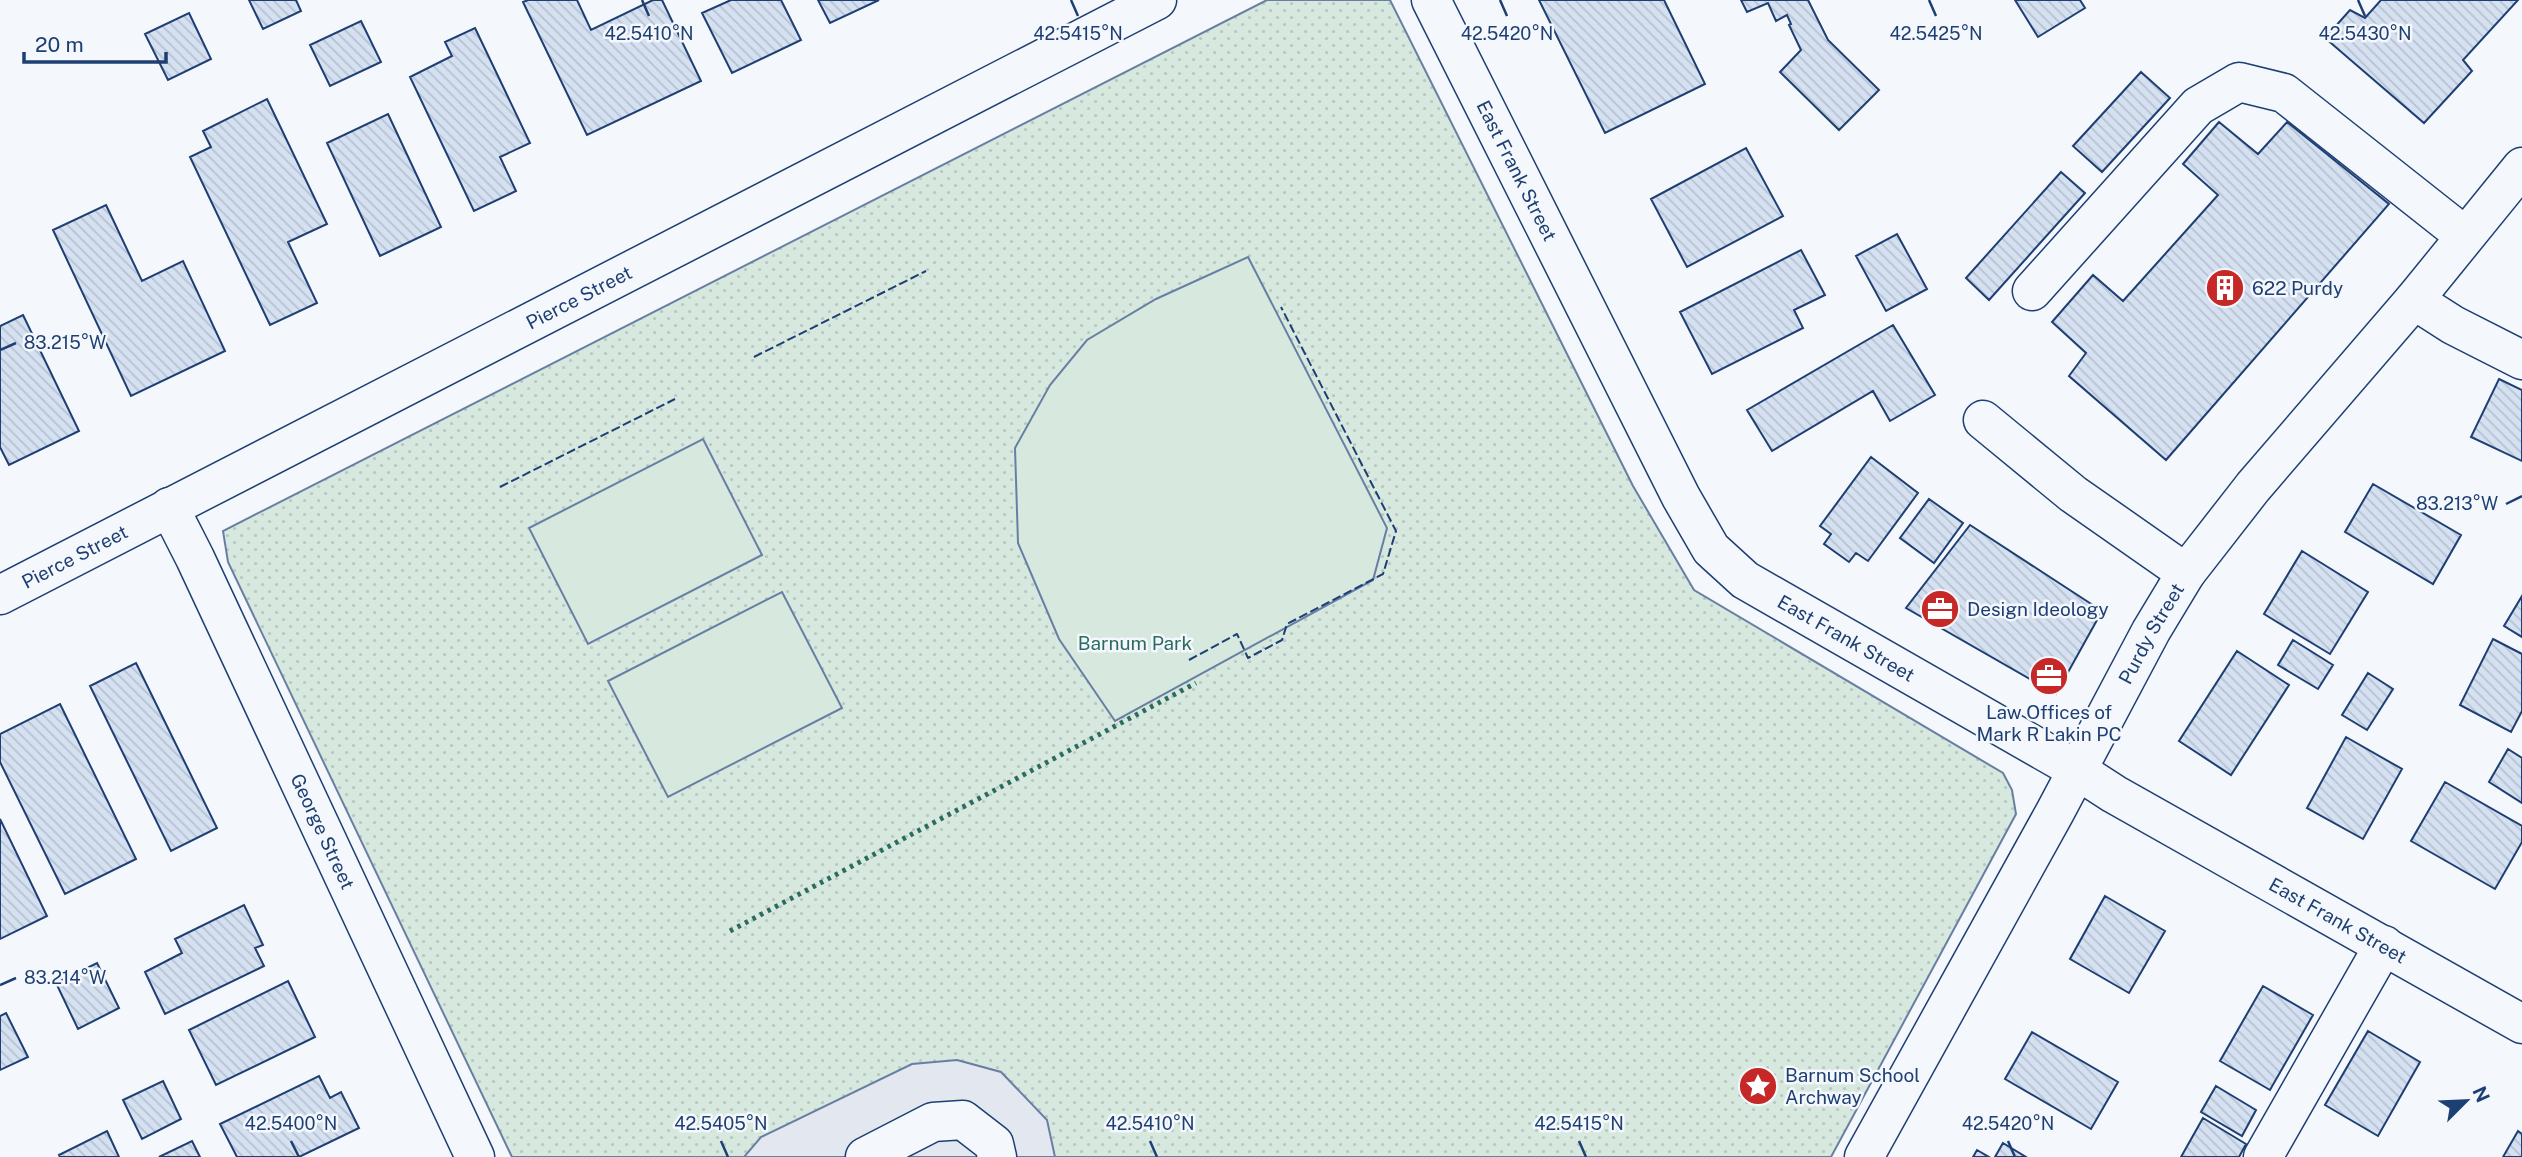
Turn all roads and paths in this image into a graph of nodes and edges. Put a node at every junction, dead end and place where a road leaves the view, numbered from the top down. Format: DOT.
graph roads {
  1 [pos="1157,0"];
  2 [pos="1431,0"];
  3 [pos="2522,167"];
  4 [pos="2465,236"];
  5 [pos="2032,292"];
  6 [pos="2414,300"];
  7 [pos="2522,360"];
  8 [pos="1983,420"];
  9 [pos="169,507"];
  10 [pos="2186,573"];
  11 [pos="0,595"];
  12 [pos="2077,770"];
  13 [pos="2384,945"];
  14 [pos="2522,1024"];
  15 [pos="473,1156"];
  16 [pos="865,1157"];
  17 [pos="997,1157"];
  18 [pos="1864,1157"];
  19 [pos="2263,1157"];
  1 -- 9 [label="street, Pierce Street"];
  2 -- 12 [label="street, East Frank Street"];
  3 -- 4 [label="street, Purdy Street"];
  4 -- 5 [label="street"];
  4 -- 6 [label="street, Purdy Street"];
  6 -- 7 [label="street"];
  6 -- 10 [label="street, Purdy Street"];
  8 -- 10 [label="street"];
  9 -- 11 [label="street, Pierce Street"];
  9 -- 15 [label="street, George Street"];
  10 -- 12 [label="street, Purdy Street"];
  12 -- 13 [label="street, East Frank Street"];
  12 -- 18 [label="street, Purdy Street"];
  13 -- 14 [label="street, East Frank Street"];
  13 -- 19 [label="street"];
  16 -- 17 [label="street"];
}
